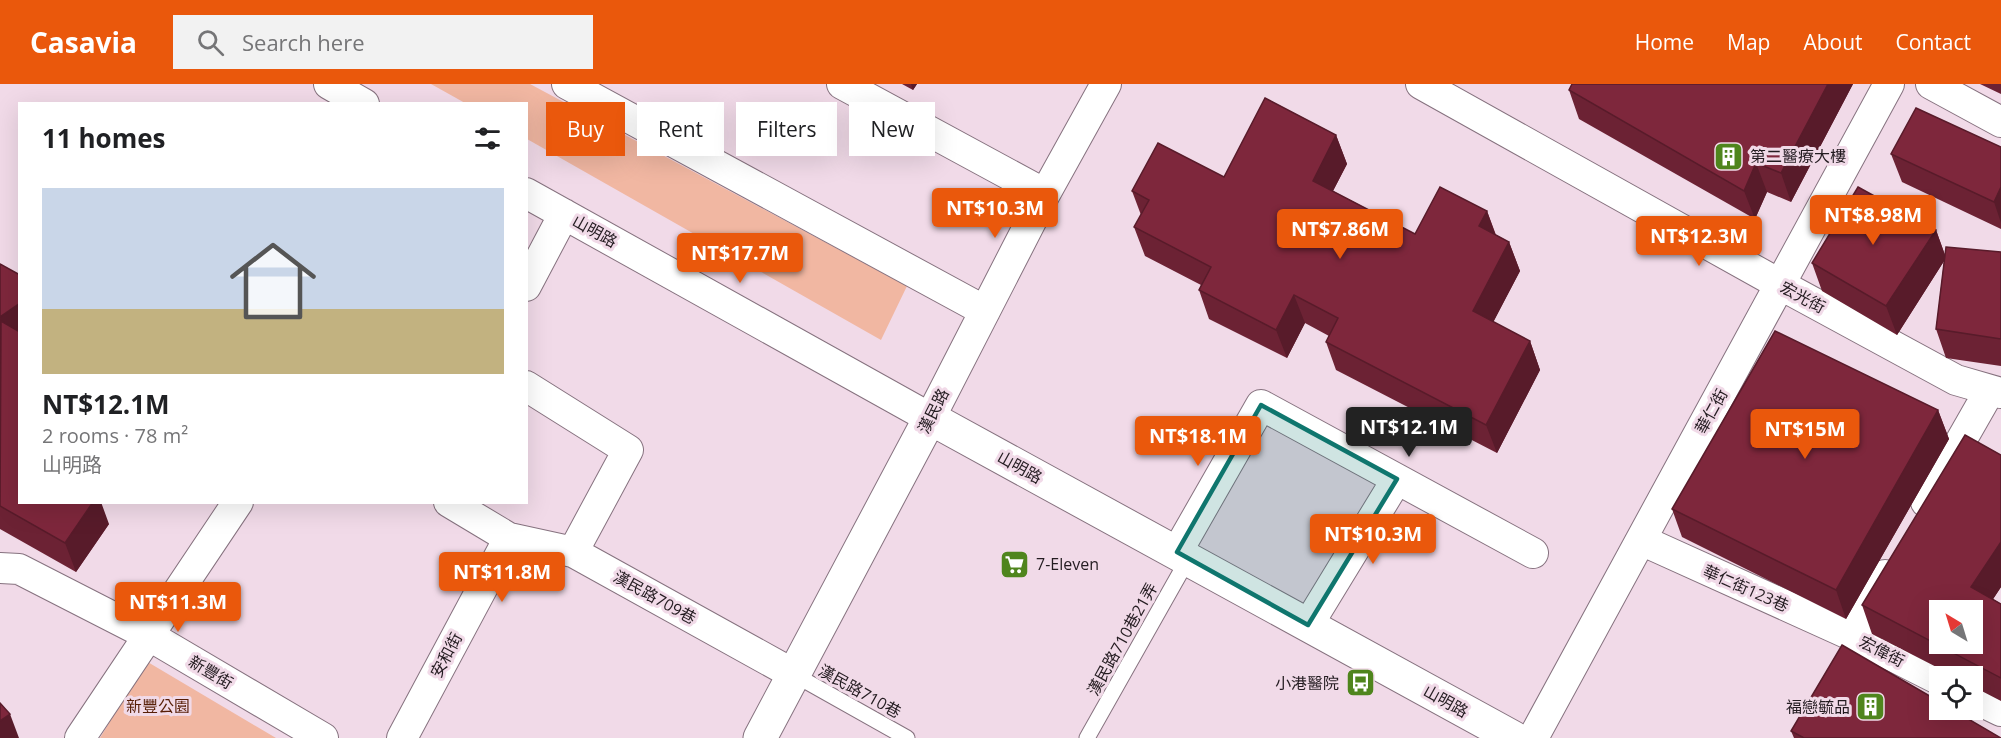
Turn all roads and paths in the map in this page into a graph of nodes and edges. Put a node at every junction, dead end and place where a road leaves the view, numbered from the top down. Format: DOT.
graph roads {
  1 [pos="329,84"];
  2 [pos="567,84"];
  3 [pos="842,84"];
  4 [pos="1106,84"];
  5 [pos="1421,84"];
  6 [pos="1889,84"];
  7 [pos="1931,84"];
  8 [pos="360,102"];
  9 [pos="2001,122"];
  10 [pos="528,194"];
  11 [pos="1045,194"];
  12 [pos="564,214"];
  13 [pos="528,282"];
  14 [pos="1781,285"];
  15 [pos="985,311"];
  16 [pos="528,387"];
  17 [pos="1995,392"];
  18 [pos="930,418"];
  19 [pos="1397,479"];
  20 [pos="237,504"];
  21 [pos="452,504"];
  22 [pos="1914,523"];
  23 [pos="509,538"];
  24 [pos="1641,540"];
  25 [pos="573,552"];
  26 [pos="1533,553"];
  27 [pos="1897,553"];
  28 [pos="1183,555"];
  29 [pos="0,568"];
  30 [pos="1308,626"];
  31 [pos="148,635"];
  32 [pos="1851,635"];
  33 [pos="1929,674"];
  34 [pos="795,675"];
  35 [pos="1983,702"];
  36 [pos="2001,711"];
  37 [pos="80,738"];
  38 [pos="323,738"];
  39 [pos="402,738"];
  40 [pos="760,738"];
  41 [pos="907,738"];
  42 [pos="1087,738"];
  43 [pos="1514,738"];
  44 [pos="1533,738"];
  1 -- 8 [label="street"];
  2 -- 15 [label="street"];
  3 -- 11 [label="street"];
  4 -- 11 [label="street, 漢民路"];
  5 -- 14 [label="street, 宏光街"];
  6 -- 14 [label="street, 華仁街"];
  7 -- 9 [label="street"];
  10 -- 12 [label="street, 山明路"];
  11 -- 15 [label="street, 漢民路"];
  12 -- 13 [label="street"];
  12 -- 18 [label="street, 山明路"];
  14 -- 17 [label="street, 宏光街"];
  14 -- 24 [label="street, 華仁街"];
  15 -- 18 [label="street, 漢民路"];
  16 -- 25 [label="street"];
  17 -- 22 [label="street"];
  18 -- 28 [label="street, 山明路"];
  18 -- 34 [label="street, 漢民路"];
  19 -- 26 [label="street"];
  19 -- 28 [label="street"];
  19 -- 30 [label="street"];
  20 -- 31 [label="street"];
  21 -- 23 [label="street"];
  23 -- 25 [label="street, 漢民路709巷"];
  23 -- 39 [label="street, 安和街"];
  24 -- 32 [label="street, 華仁街123巷"];
  24 -- 44 [label="street, 華仁街"];
  25 -- 34 [label="street, 漢民路709巷"];
  27 -- 32 [label="street, 宏偉街"];
  28 -- 30 [label="street, 山明路"];
  28 -- 42 [label="lane, 漢民路710巷21弄"];
  29 -- 31 [label="street, 新豐街"];
  30 -- 43 [label="street, 山明路"];
  31 -- 37 [label="street"];
  31 -- 38 [label="street, 新豐街"];
  32 -- 33 [label="street, 宏偉街"];
  34 -- 40 [label="street, 漢民路"];
  34 -- 41 [label="lane, 漢民路710巷"];
  35 -- 36 [label="street"];
}
